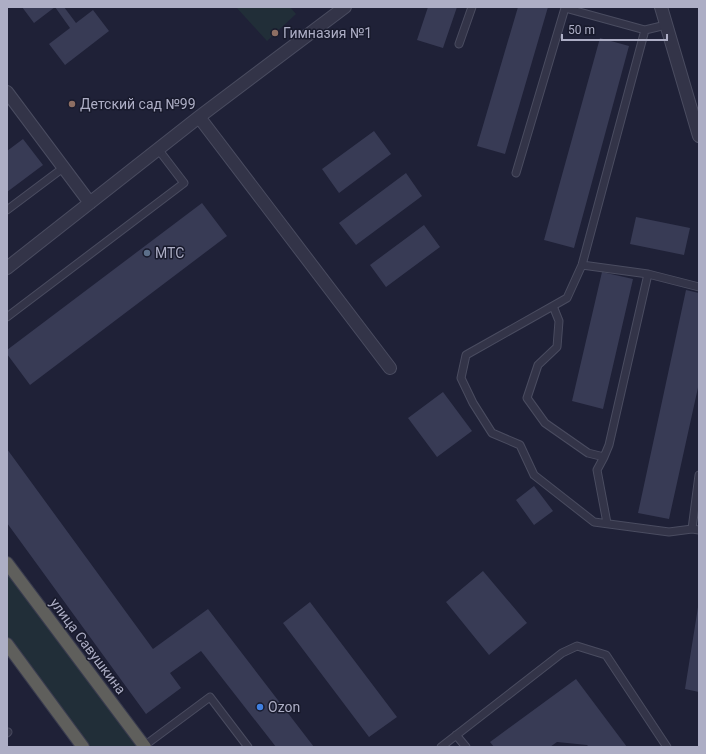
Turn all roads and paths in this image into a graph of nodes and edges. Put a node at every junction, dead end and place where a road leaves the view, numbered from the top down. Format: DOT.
graph roads {
  1 [pos="345,7"];
  2 [pos="472,7"];
  3 [pos="661,7"];
  4 [pos="666,25"];
  5 [pos="645,30"];
  6 [pos="459,44"];
  7 [pos="8,95"];
  8 [pos="199,117"];
  9 [pos="699,136"];
  10 [pos="158,149"];
  11 [pos="63,168"];
  12 [pos="516,173"];
  13 [pos="90,203"];
  14 [pos="7,210"];
  15 [pos="582,265"];
  16 [pos="7,268"];
  17 [pos="648,274"];
  18 [pos="699,287"];
  19 [pos="553,306"];
  20 [pos="7,317"];
  21 [pos="390,368"];
  22 [pos="604,457"];
  23 [pos="699,475"];
  24 [pos="607,523"];
  25 [pos="695,530"];
  26 [pos="7,563"];
  27 [pos="7,644"];
  28 [pos="456,735"];
  29 [pos="144,746"];
  30 [pos="83,747"];
  31 [pos="248,747"];
  32 [pos="441,747"];
  33 [pos="466,747"];
  34 [pos="667,747"];
  1 -- 8 [label="street"];
  2 -- 6 [label="lane"];
  3 -- 4 [label="street"];
  4 -- 5 [label="lane"];
  4 -- 9 [label="street"];
  5 -- 12 [label="lane"];
  5 -- 15 [label="lane"];
  7 -- 11 [label="street"];
  8 -- 10 [label="street"];
  8 -- 21 [label="street"];
  10 -- 13 [label="street"];
  10 -- 20 [label="lane"];
  11 -- 13 [label="street"];
  11 -- 14 [label="lane"];
  13 -- 16 [label="street"];
  15 -- 17 [label="lane"];
  15 -- 19 [label="lane"];
  17 -- 18 [label="lane"];
  17 -- 22 [label="lane"];
  19 -- 22 [label="lane"];
  19 -- 24 [label="lane"];
  22 -- 24 [label="lane"];
  23 -- 25 [label="lane"];
  24 -- 25 [label="lane"];
  26 -- 29 [label="highway, улица Савушкина"];
  27 -- 30 [label="highway"];
  28 -- 32 [label="lane"];
  28 -- 33 [label="lane"];
  28 -- 34 [label="lane"];
  29 -- 31 [label="lane"];
}
